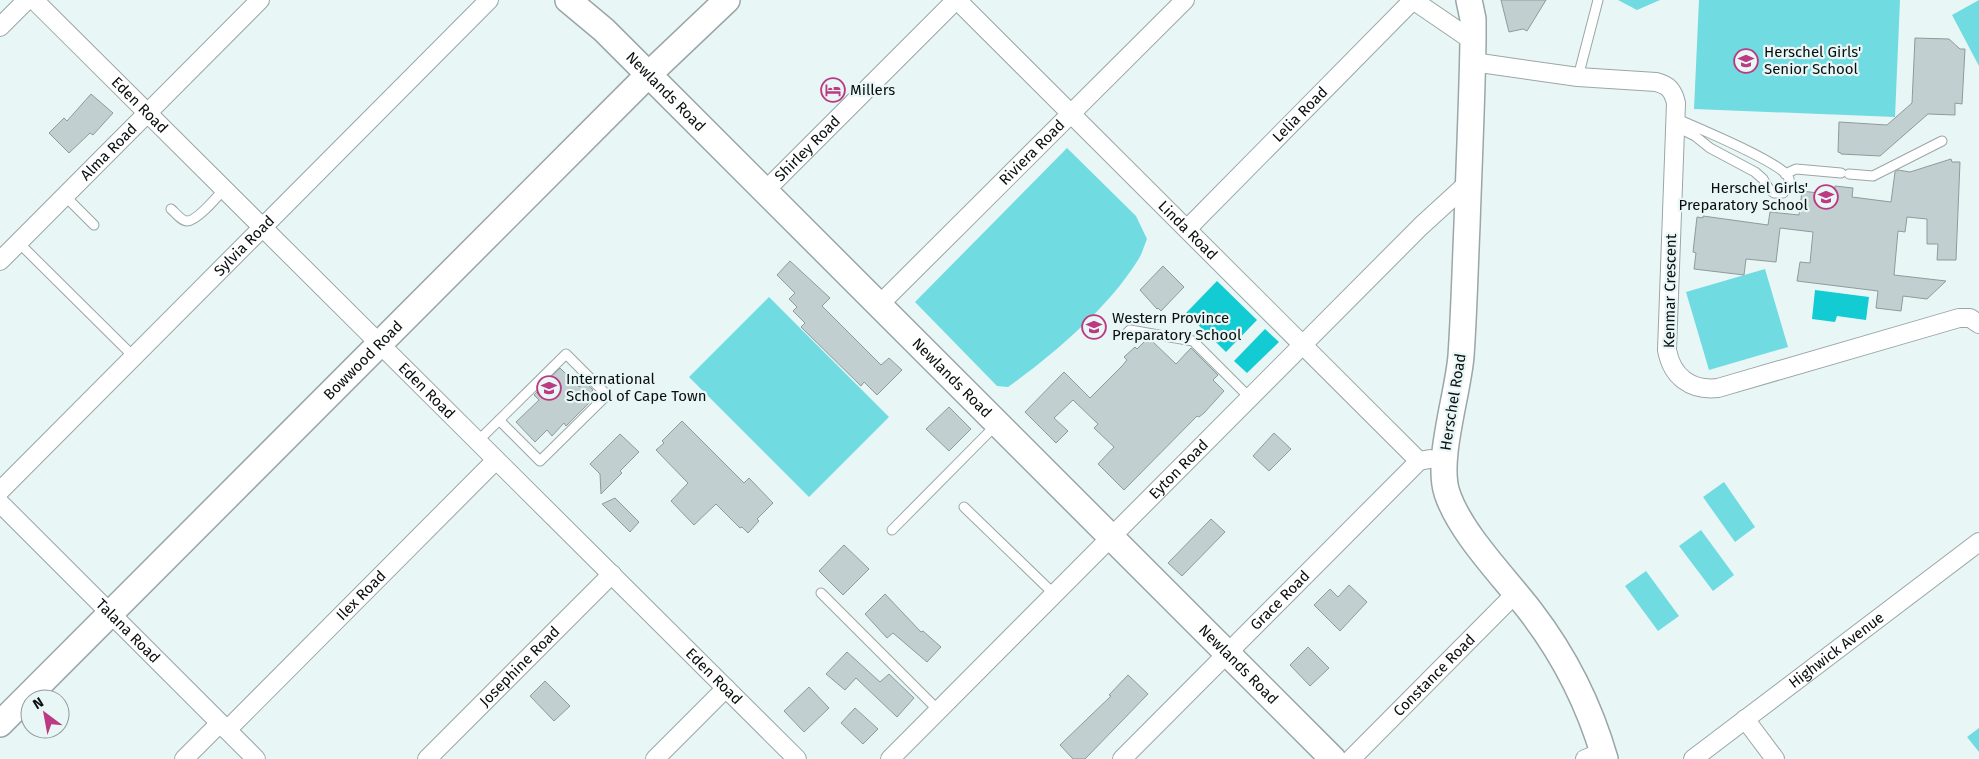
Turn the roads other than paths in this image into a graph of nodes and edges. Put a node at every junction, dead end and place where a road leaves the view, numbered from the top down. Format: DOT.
graph roads {
  1 [pos="27,0"];
  2 [pos="34,0"];
  3 [pos="260,0"];
  4 [pos="489,0"];
  5 [pos="568,0"];
  6 [pos="727,0"];
  7 [pos="956,0"];
  8 [pos="1185,0"];
  9 [pos="1413,0"];
  10 [pos="1469,0"];
  11 [pos="1598,0"];
  12 [pos="0,27"];
  13 [pos="1473,51"];
  14 [pos="648,75"];
  15 [pos="1578,77"];
  16 [pos="148,113"];
  17 [pos="1071,114"];
  18 [pos="1675,122"];
  19 [pos="1942,141"];
  20 [pos="1785,174"];
  21 [pos="1468,183"];
  22 [pos="224,189"];
  23 [pos="764,191"];
  24 [pos="65,196"];
  25 [pos="171,209"];
  26 [pos="94,225"];
  27 [pos="262,227"];
  28 [pos="1187,229"];
  29 [pos="18,242"];
  30 [pos="0,261"];
  31 [pos="879,305"];
  32 [pos="1979,324"];
  33 [pos="1127,333"];
  34 [pos="379,344"];
  35 [pos="1303,344"];
  36 [pos="134,357"];
  37 [pos="1250,398"];
  38 [pos="499,420"];
  39 [pos="998,424"];
  40 [pos="478,441"];
  41 [pos="1444,456"];
  42 [pos="496,460"];
  43 [pos="1419,461"];
  44 [pos="0,490"];
  45 [pos="0,503"];
  46 [pos="964,507"];
  47 [pos="892,530"];
  48 [pos="1111,537"];
  49 [pos="1979,542"];
  50 [pos="612,574"];
  51 [pos="821,593"];
  52 [pos="1516,593"];
  53 [pos="1054,594"];
  54 [pos="111,613"];
  55 [pos="1227,654"];
  56 [pos="726,688"];
  57 [pos="938,710"];
  58 [pos="1746,719"];
  59 [pos="0,724"];
  60 [pos="224,727"];
  61 [pos="1598,757"];
  62 [pos="184,759"];
  63 [pos="256,759"];
  64 [pos="427,759"];
  65 [pos="655,759"];
  66 [pos="797,759"];
  67 [pos="890,759"];
  68 [pos="1122,759"];
  69 [pos="1333,759"];
  70 [pos="1351,759"];
  71 [pos="1693,759"];
  72 [pos="1774,759"];
  1 -- 12 [label="street"];
  2 -- 16 [label="street, Eden Road"];
  3 -- 16 [label="street, Alma Road"];
  4 -- 27 [label="street, Sylvia Road"];
  5 -- 14 [label="street, Newlands Road"];
  6 -- 14 [label="street, Bowwood Road"];
  7 -- 17 [label="street, Linda Road"];
  7 -- 23 [label="street, Shirley Road"];
  8 -- 17 [label="street, Riviera Road"];
  9 -- 13 [label="street"];
  9 -- 28 [label="street, Lelia Road"];
  10 -- 13 [label="street, Herschel Road"];
  11 -- 15 [label="lane"];
  13 -- 15 [label="street, Kenmar Crescent"];
  13 -- 21 [label="street, Herschel Road"];
  14 -- 23 [label="street, Newlands Road"];
  14 -- 34 [label="street, Bowwood Road"];
  15 -- 18 [label="street, Kenmar Crescent"];
  16 -- 22 [label="street, Eden Road"];
  16 -- 24 [label="street, Alma Road"];
  17 -- 28 [label="street, Linda Road"];
  17 -- 31 [label="street, Riviera Road"];
  18 -- 20 [label="lane"];
  18 -- 20 [label="lane"];
  18 -- 32 [label="street, Kenmar Crescent"];
  19 -- 20 [label="lane"];
  21 -- 35 [label="street, Eyton Road"];
  21 -- 41 [label="street, Herschel Road"];
  22 -- 25 [label="lane"];
  22 -- 27 [label="street, Eden Road"];
  23 -- 31 [label="street, Newlands Road"];
  24 -- 26 [label="lane"];
  24 -- 29 [label="street, Alma Road"];
  27 -- 34 [label="street, Eden Road"];
  27 -- 36 [label="street, Sylvia Road"];
  28 -- 35 [label="street, Linda Road"];
  29 -- 30 [label="street, Alma Road"];
  29 -- 36 [label="lane"];
  31 -- 39 [label="street, Newlands Road"];
  33 -- 37 [label="lane"];
  34 -- 40 [label="street, Eden Road"];
  34 -- 54 [label="street, Bowwood Road"];
  35 -- 37 [label="street, Eyton Road"];
  35 -- 43 [label="street, Linda Road"];
  36 -- 44 [label="street, Sylvia Road"];
  37 -- 48 [label="street, Eyton Road"];
  38 -- 38 [label="lane"];
  38 -- 40 [label="lane"];
  39 -- 47 [label="lane"];
  39 -- 48 [label="street, Newlands Road"];
  40 -- 42 [label="street, Eden Road"];
  41 -- 43 [label="street"];
  41 -- 52 [label="street, Herschel Road"];
  42 -- 50 [label="street, Eden Road"];
  42 -- 60 [label="street, Ilex Road"];
  43 -- 55 [label="street, Grace Road"];
  45 -- 54 [label="street, Talana Road"];
  46 -- 53 [label="lane"];
  48 -- 53 [label="street, Eyton Road"];
  48 -- 55 [label="street, Newlands Road"];
  49 -- 58 [label="street, Highwick Avenue"];
  50 -- 56 [label="street, Eden Road"];
  50 -- 64 [label="street, Josephine Road"];
  51 -- 57 [label="lane"];
  52 -- 61 [label="street, Herschel Road"];
  52 -- 70 [label="street, Constance Road"];
  53 -- 57 [label="street, Eyton Road"];
  54 -- 59 [label="street, Bowwood Road"];
  54 -- 60 [label="street, Talana Road"];
  55 -- 68 [label="street, Grace Road"];
  55 -- 69 [label="street, Newlands Road"];
  56 -- 65 [label="street"];
  56 -- 66 [label="street, Eden Road"];
  57 -- 67 [label="street, Eyton Road"];
  58 -- 71 [label="street, Highwick Avenue"];
  58 -- 72 [label="street"];
  60 -- 62 [label="street, Ilex Road"];
  60 -- 63 [label="street, Talana Road"];
}
